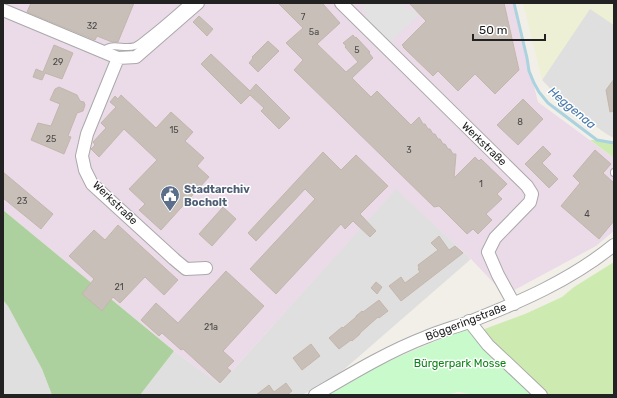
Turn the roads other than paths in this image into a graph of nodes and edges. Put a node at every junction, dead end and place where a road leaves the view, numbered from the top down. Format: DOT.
graph roads {
  1 [pos="188,3"];
  2 [pos="198,3"];
  3 [pos="341,3"];
  4 [pos="3,10"];
  5 [pos="103,52"];
  6 [pos="118,58"];
  7 [pos="614,245"];
  8 [pos="206,268"];
  9 [pos="514,304"];
  10 [pos="469,321"];
  11 [pos="315,395"];
  12 [pos="541,395"];
  1 -- 5 [label="lane"];
  2 -- 6 [label="street"];
  3 -- 9 [label="street, Werkstraße"];
  4 -- 5 [label="street"];
  5 -- 6 [label="street"];
  6 -- 8 [label="street, Werkstraße"];
  7 -- 9 [label="street, Böggeringstraße"];
  9 -- 10 [label="street, Böggeringstraße"];
  10 -- 11 [label="street, Böggeringstraße"];
  10 -- 12 [label="street"];
}
